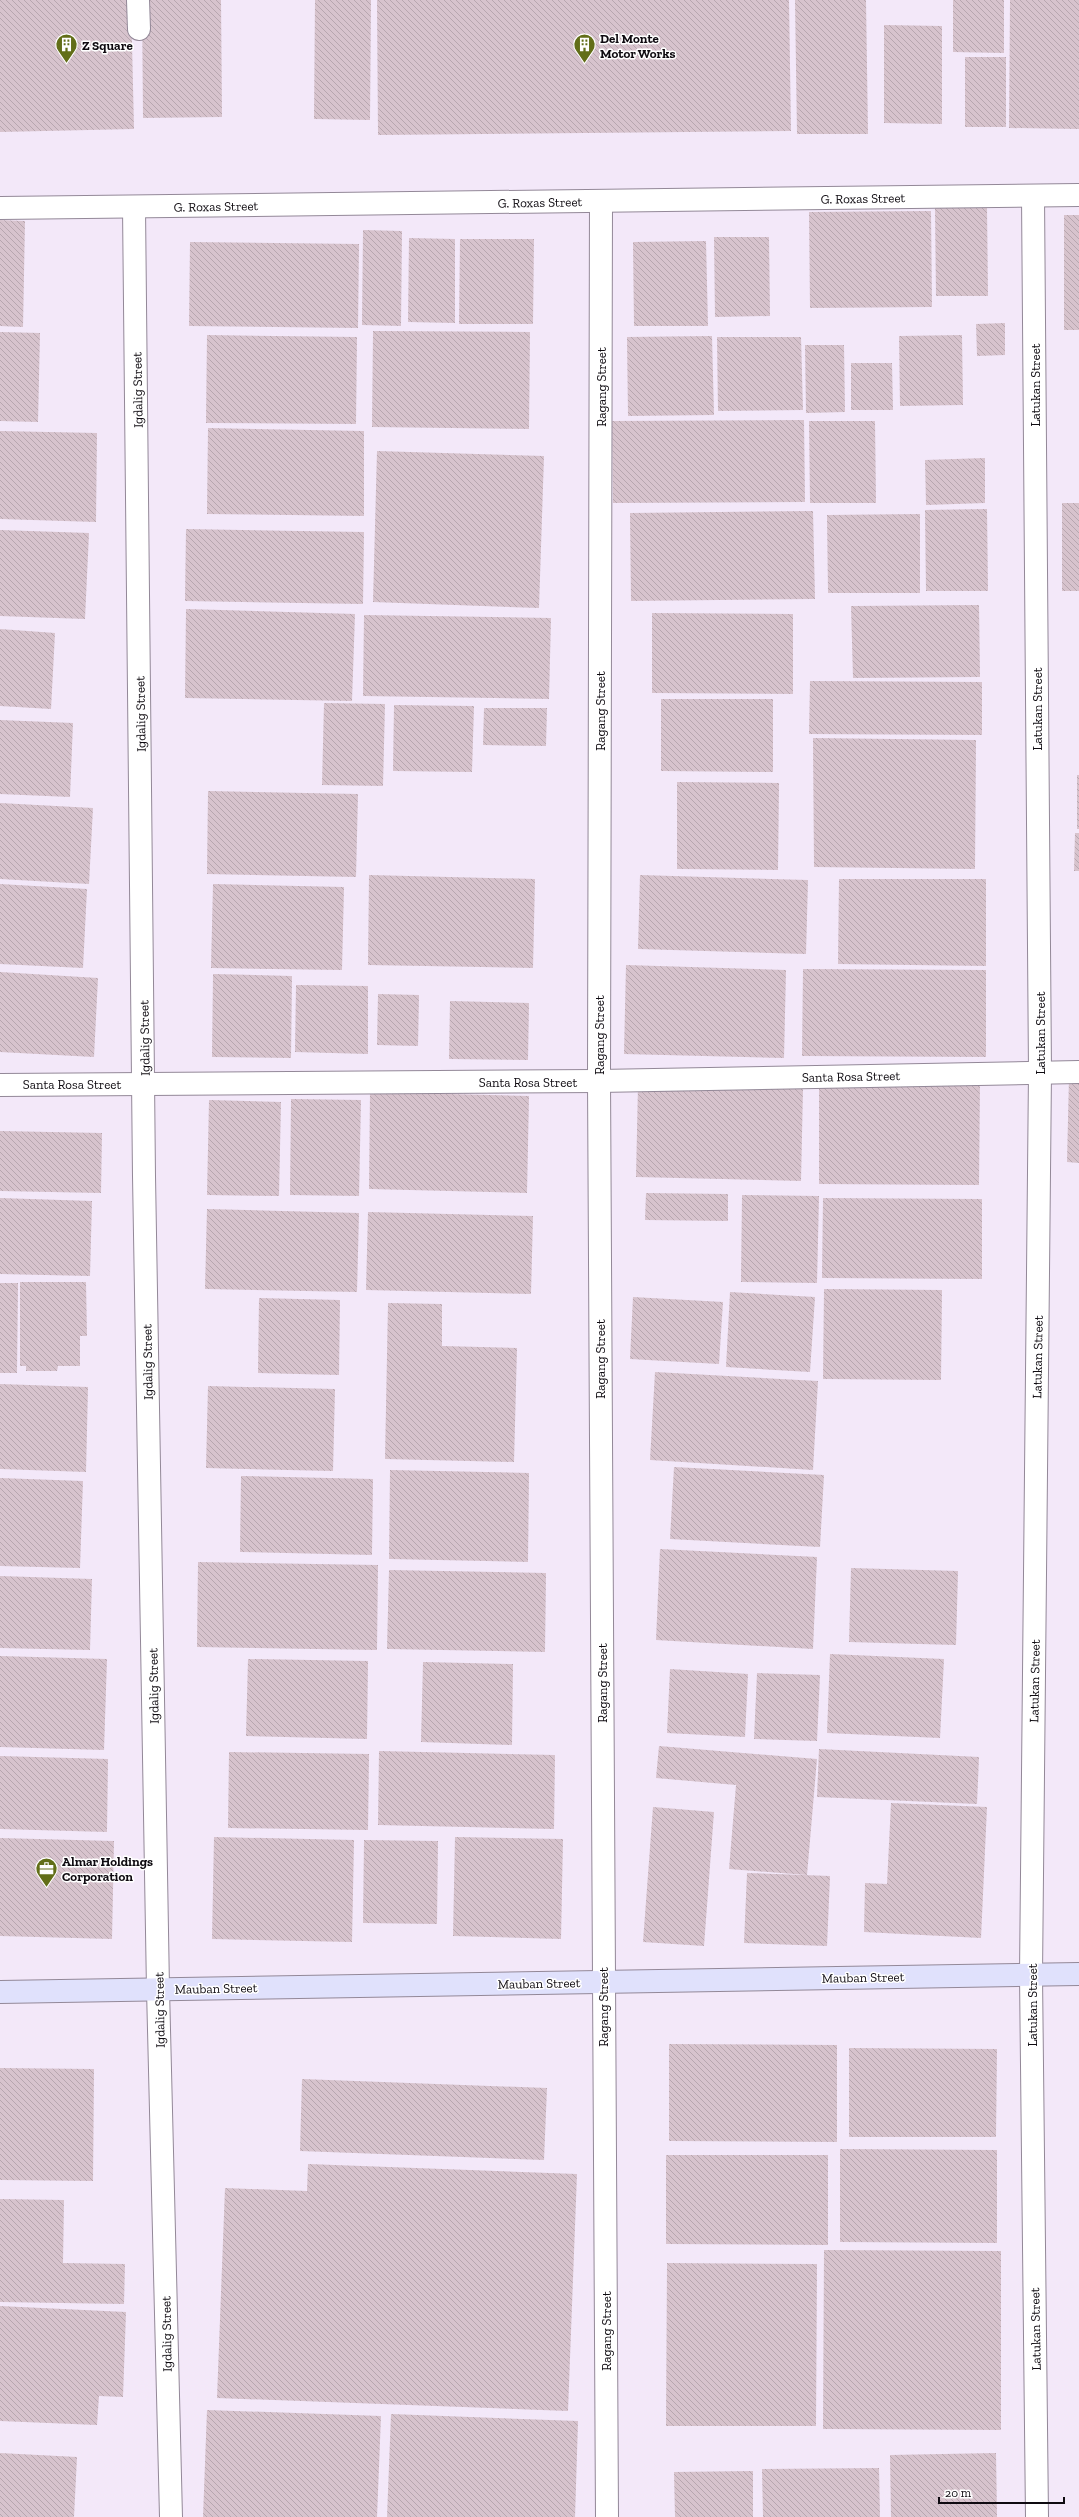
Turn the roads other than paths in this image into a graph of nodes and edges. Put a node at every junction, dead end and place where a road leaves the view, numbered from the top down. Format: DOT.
graph roads {
  1 [pos="138,0"];
  2 [pos="139,29"];
  3 [pos="1079,195"];
  4 [pos="1033,196"];
  5 [pos="601,201"];
  6 [pos="134,207"];
  7 [pos="0,208"];
  8 [pos="1040,1072"];
  9 [pos="1079,1072"];
  10 [pos="599,1081"];
  11 [pos="145,1084"];
  12 [pos="0,1085"];
  13 [pos="1079,1974"];
  14 [pos="1031,1975"];
  15 [pos="603,1982"];
  16 [pos="158,1989"];
  17 [pos="0,1992"];
  18 [pos="170,2517"];
  19 [pos="607,2517"];
  20 [pos="1037,2517"];
  1 -- 2 [label="street"];
  3 -- 4 [label="street, G. Roxas Street"];
  4 -- 5 [label="street, G. Roxas Street"];
  4 -- 8 [label="street, Latukan Street"];
  5 -- 6 [label="street, G. Roxas Street"];
  5 -- 10 [label="street, Ragang Street"];
  6 -- 7 [label="street, G. Roxas Street"];
  6 -- 11 [label="street, Igdalig Street"];
  8 -- 9 [label="street, Santa Rosa Street"];
  8 -- 10 [label="street, Santa Rosa Street"];
  8 -- 14 [label="street, Latukan Street"];
  10 -- 11 [label="street, Santa Rosa Street"];
  10 -- 15 [label="street, Ragang Street"];
  11 -- 12 [label="street, Santa Rosa Street"];
  11 -- 16 [label="street, Igdalig Street"];
  13 -- 14 [label="street, Mauban Street"];
  14 -- 15 [label="street, Mauban Street"];
  14 -- 20 [label="street, Latukan Street"];
  15 -- 16 [label="street, Mauban Street"];
  15 -- 19 [label="street, Ragang Street"];
  16 -- 17 [label="street, Mauban Street"];
  16 -- 18 [label="street, Igdalig Street"];
}
